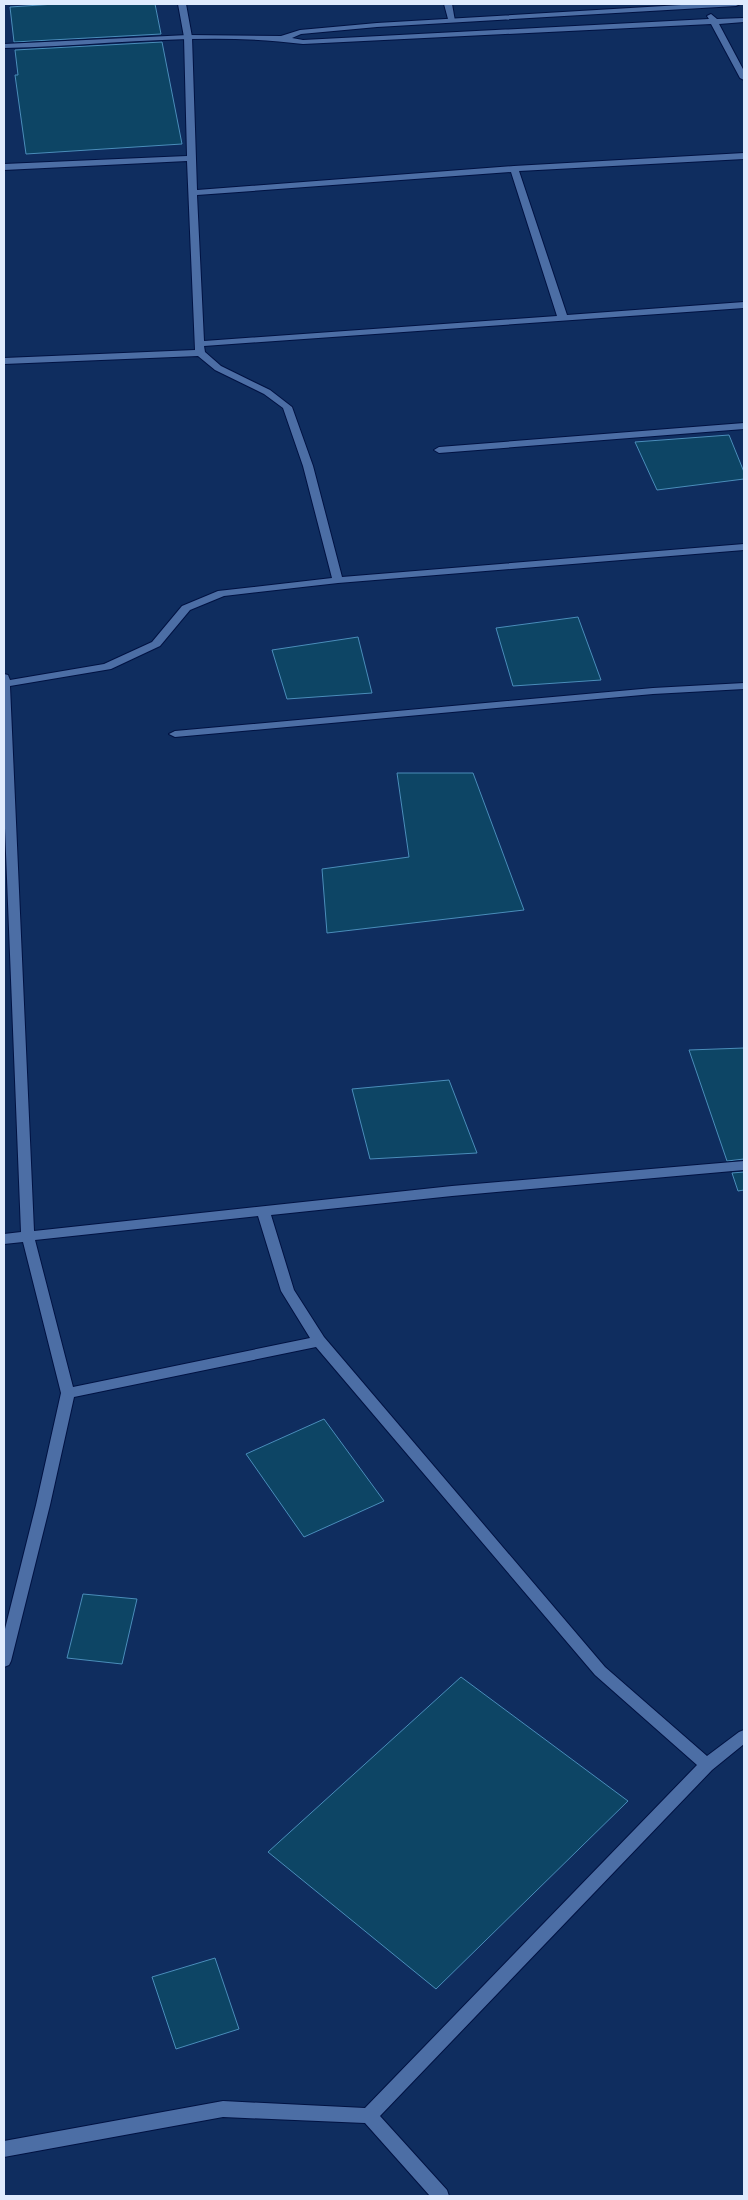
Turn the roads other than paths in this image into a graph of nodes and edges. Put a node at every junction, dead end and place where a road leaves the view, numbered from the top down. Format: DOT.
graph roads {
  1 [pos="182,4"];
  2 [pos="448,4"];
  3 [pos="704,4"];
  4 [pos="736,4"];
  5 [pos="452,19"];
  6 [pos="744,20"];
  7 [pos="713,21"];
  8 [pos="188,37"];
  9 [pos="282,39"];
  10 [pos="4,46"];
  11 [pos="744,75"];
  12 [pos="744,156"];
  13 [pos="191,158"];
  14 [pos="4,167"];
  15 [pos="514,169"];
  16 [pos="192,192"];
  17 [pos="744,305"];
  18 [pos="563,318"];
  19 [pos="200,348"];
  20 [pos="4,361"];
  21 [pos="744,426"];
  22 [pos="439,450"];
  23 [pos="744,546"];
  24 [pos="338,580"];
  25 [pos="4,677"];
  26 [pos="4,684"];
  27 [pos="744,686"];
  28 [pos="175,734"];
  29 [pos="744,1165"];
  30 [pos="263,1211"];
  31 [pos="28,1237"];
  32 [pos="4,1238"];
  33 [pos="319,1341"];
  34 [pos="68,1393"];
  35 [pos="4,1661"];
  36 [pos="744,1736"];
  37 [pos="707,1765"];
  38 [pos="369,2116"];
  39 [pos="4,2149"];
  40 [pos="441,2196"];
  1 -- 8 [label="street"];
  2 -- 5 [label="street"];
  3 -- 4 [label="street"];
  3 -- 5 [label="street"];
  3 -- 7 [label="street"];
  5 -- 9 [label="street"];
  6 -- 7 [label="street"];
  7 -- 9 [label="street"];
  7 -- 11 [label="street"];
  8 -- 9 [label="street"];
  8 -- 10 [label="street"];
  8 -- 13 [label="street"];
  12 -- 15 [label="street"];
  13 -- 14 [label="street"];
  13 -- 16 [label="street"];
  15 -- 16 [label="street"];
  15 -- 18 [label="street"];
  16 -- 19 [label="street"];
  17 -- 18 [label="street"];
  18 -- 19 [label="street"];
  19 -- 20 [label="street"];
  19 -- 24 [label="street"];
  21 -- 22 [label="street"];
  23 -- 24 [label="street"];
  24 -- 26 [label="street"];
  25 -- 26 [label="street"];
  26 -- 31 [label="street"];
  27 -- 28 [label="street"];
  29 -- 30 [label="street"];
  30 -- 31 [label="street"];
  30 -- 33 [label="street"];
  31 -- 32 [label="street"];
  31 -- 34 [label="street"];
  33 -- 34 [label="street"];
  33 -- 37 [label="street"];
  34 -- 35 [label="street"];
  36 -- 37 [label="street"];
  37 -- 38 [label="street"];
  38 -- 39 [label="street"];
  38 -- 40 [label="street"];
}
